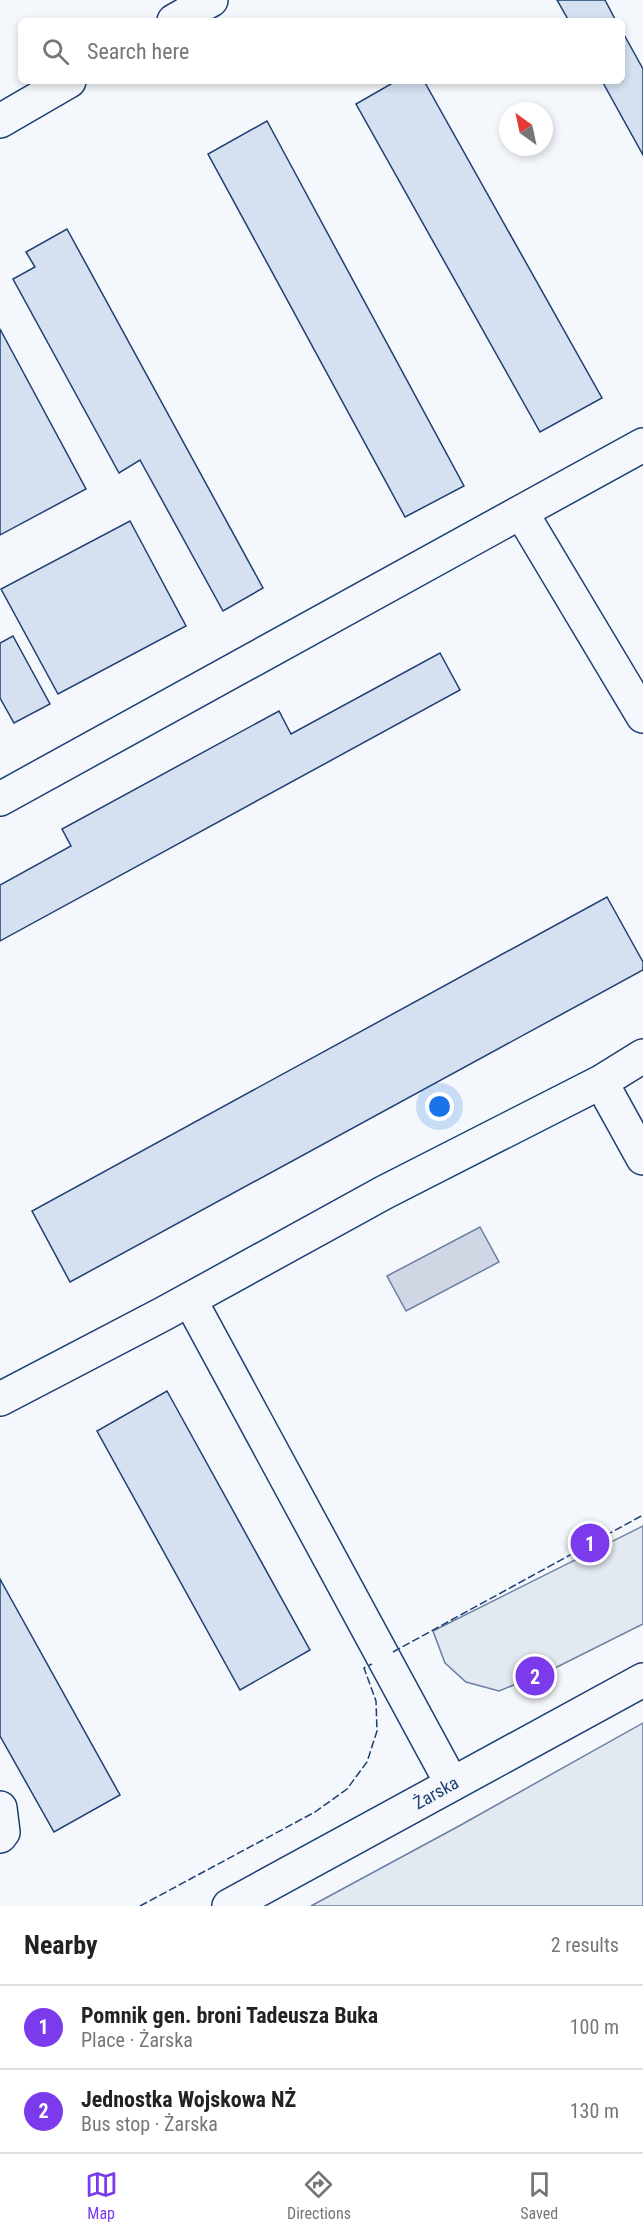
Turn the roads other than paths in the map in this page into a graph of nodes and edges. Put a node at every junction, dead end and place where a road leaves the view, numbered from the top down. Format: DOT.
graph roads {
  1 [pos="211,0"];
  2 [pos="179,18"];
  3 [pos="64,84"];
  4 [pos="0,121"];
  5 [pos="643,445"];
  6 [pos="521,512"];
  7 [pos="643,716"];
  8 [pos="0,799"];
  9 [pos="643,1056"];
  10 [pos="601,1082"];
  11 [pos="643,1158"];
  12 [pos="190,1300"];
  13 [pos="3,1390"];
  14 [pos="643,1680"];
  15 [pos="452,1784"];
  16 [pos="0,1808"];
  17 [pos="0,1836"];
  18 [pos="229,1906"];
  1 -- 2 [label="main road"];
  3 -- 4 [label="main road"];
  5 -- 6 [label="main road"];
  6 -- 7 [label="main road"];
  6 -- 8 [label="main road"];
  9 -- 10 [label="main road"];
  10 -- 11 [label="main road"];
  10 -- 12 [label="main road"];
  12 -- 13 [label="main road"];
  12 -- 15 [label="main road"];
  14 -- 15 [label="main road, Żarska"];
  15 -- 18 [label="main road, Żarska"];
  16 -- 17 [label="main road"];
}
